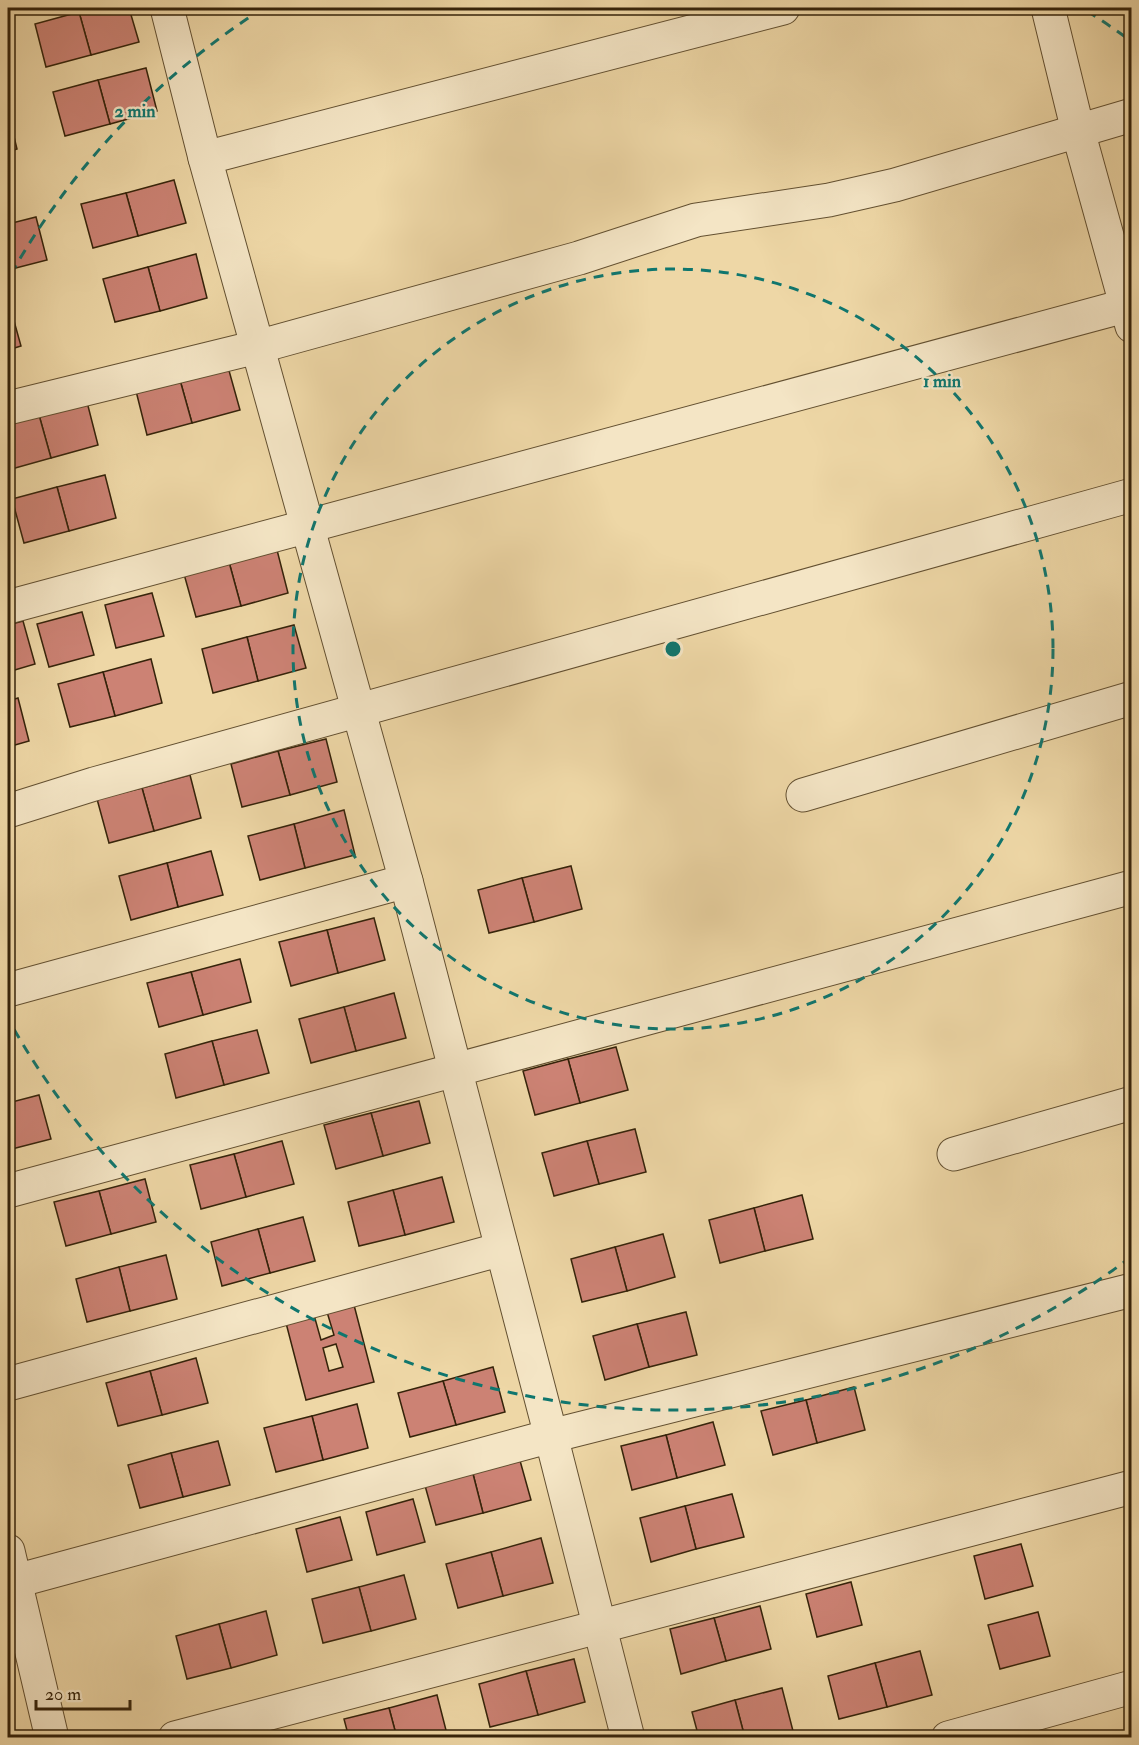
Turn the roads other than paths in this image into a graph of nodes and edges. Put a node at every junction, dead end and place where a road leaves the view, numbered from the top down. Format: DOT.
graph roads {
  1 [pos="167,8"];
  2 [pos="783,8"];
  3 [pos="1048,8"];
  4 [pos="1131,116"];
  5 [pos="1078,131"];
  6 [pos="205,158"];
  7 [pos="1129,312"];
  8 [pos="257,347"];
  9 [pos="8,408"];
  10 [pos="1131,495"];
  11 [pos="306,527"];
  12 [pos="8,607"];
  13 [pos="1131,698"];
  14 [pos="359,710"];
  15 [pos="803,795"];
  16 [pos="8,810"];
  17 [pos="406,881"];
  18 [pos="1131,887"];
  19 [pos="8,990"];
  20 [pos="455,1071"];
  21 [pos="1131,1103"];
  22 [pos="954,1154"];
  23 [pos="8,1191"];
  24 [pos="501,1249"];
  25 [pos="1131,1290"];
  26 [pos="8,1384"];
  27 [pos="551,1436"];
  28 [pos="1131,1487"];
  29 [pos="12,1566"];
  30 [pos="600,1627"];
  31 [pos="1131,1687"];
  32 [pos="52,1737"];
  33 [pos="175,1737"];
  34 [pos="628,1737"];
  35 [pos="948,1737"];
  1 -- 6 [label="street"];
  2 -- 6 [label="street"];
  3 -- 5 [label="street"];
  4 -- 5 [label="street"];
  5 -- 7 [label="street"];
  5 -- 8 [label="street"];
  6 -- 8 [label="street"];
  7 -- 11 [label="street"];
  8 -- 9 [label="street"];
  8 -- 11 [label="street"];
  10 -- 14 [label="street"];
  11 -- 12 [label="street"];
  11 -- 14 [label="street"];
  13 -- 15 [label="street"];
  14 -- 16 [label="street"];
  14 -- 17 [label="street"];
  17 -- 19 [label="street"];
  17 -- 20 [label="street"];
  18 -- 20 [label="street"];
  20 -- 23 [label="street"];
  20 -- 24 [label="street"];
  21 -- 22 [label="street"];
  24 -- 26 [label="street"];
  24 -- 27 [label="street"];
  25 -- 27 [label="street"];
  27 -- 29 [label="street"];
  27 -- 30 [label="street"];
  28 -- 30 [label="street"];
  29 -- 32 [label="street"];
  30 -- 33 [label="street"];
  30 -- 34 [label="street"];
  31 -- 35 [label="street"];
}
